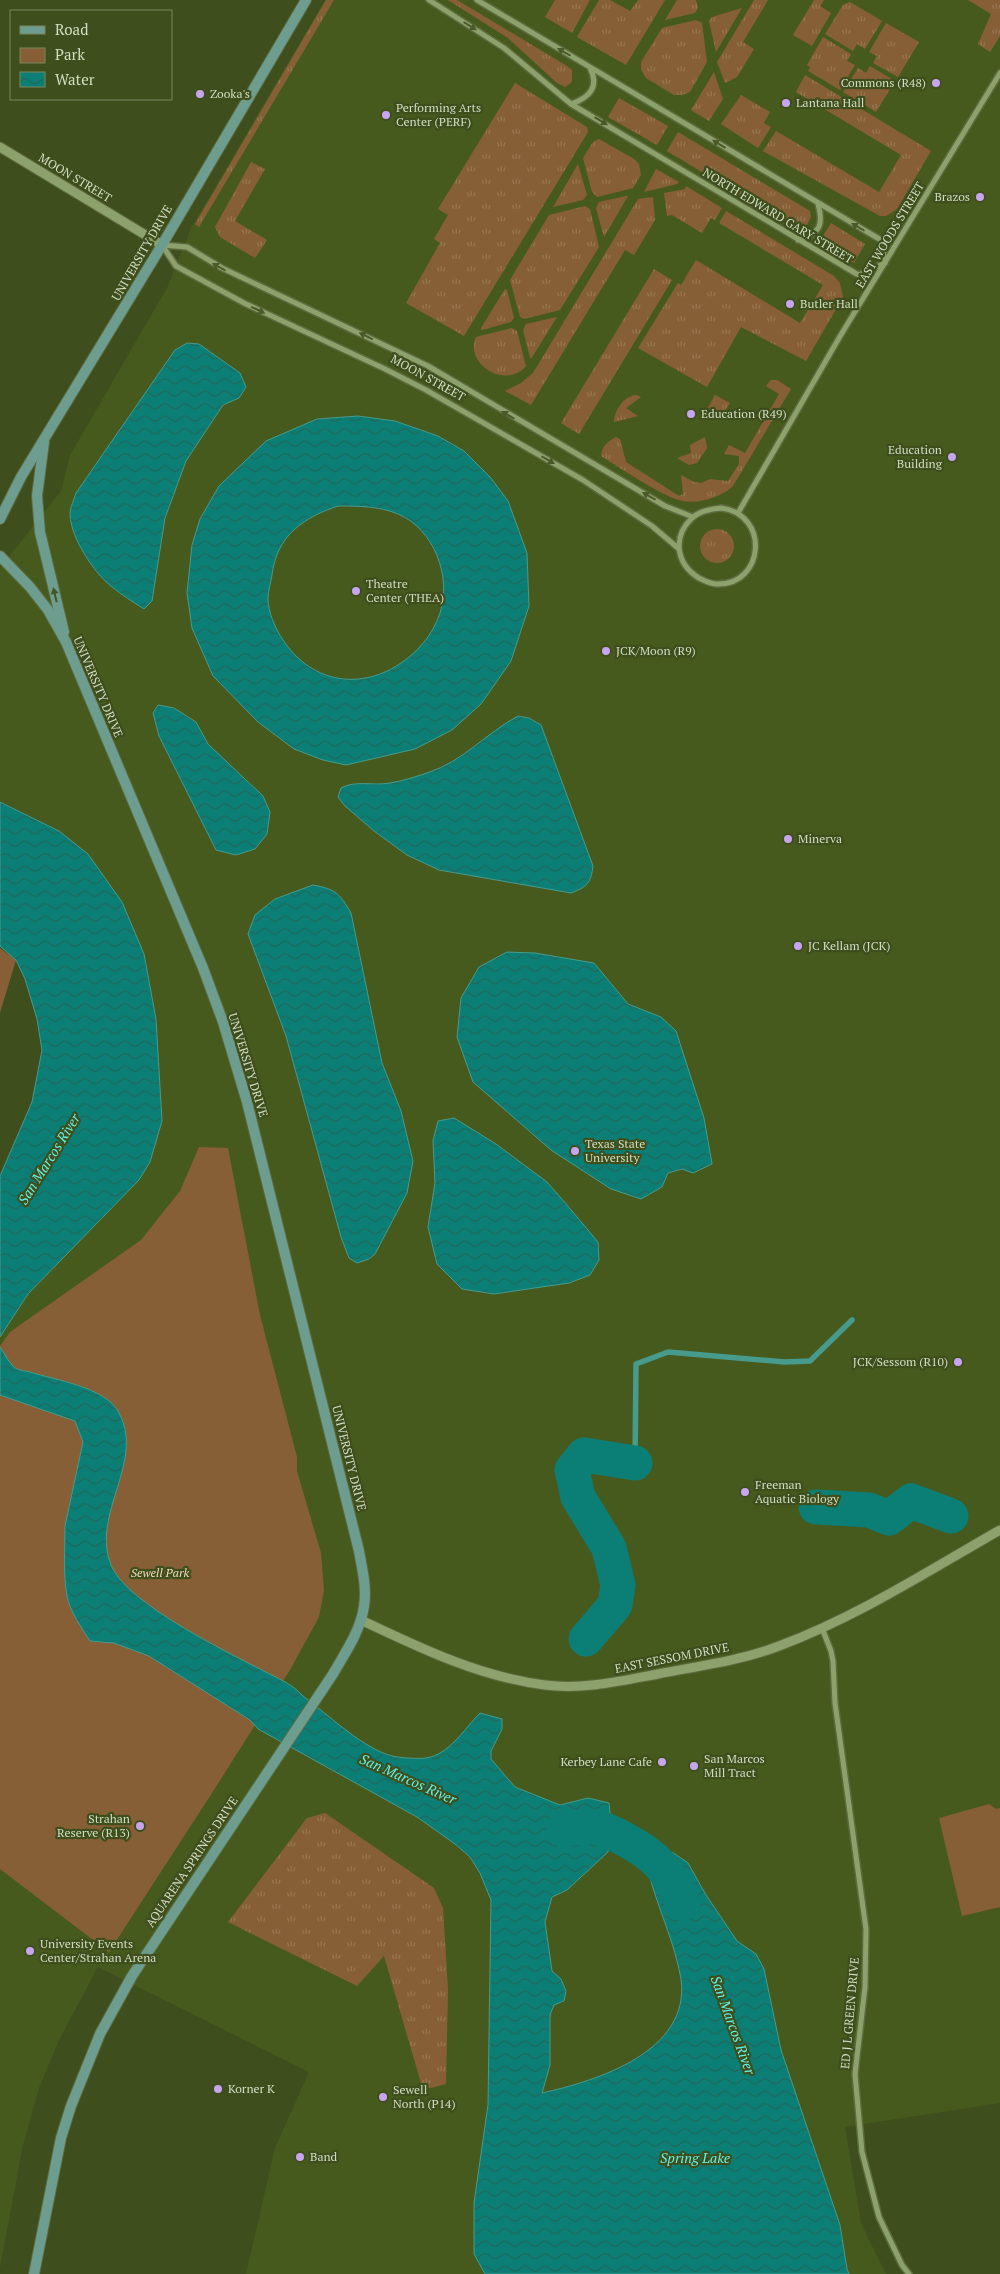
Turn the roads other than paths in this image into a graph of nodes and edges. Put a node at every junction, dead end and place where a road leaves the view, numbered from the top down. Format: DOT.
graph roads {
  1 [pos="306,0"];
  2 [pos="429,0"];
  3 [pos="477,0"];
  4 [pos="589,67"];
  5 [pos="1000,72"];
  6 [pos="571,104"];
  7 [pos="0,147"];
  8 [pos="818,204"];
  9 [pos="798,240"];
  10 [pos="162,245"];
  11 [pos="885,263"];
  12 [pos="45,436"];
  13 [pos="738,513"];
  14 [pos="693,517"];
  15 [pos="0,519"];
  16 [pos="678,548"];
  17 [pos="0,556"];
  18 [pos="66,642"];
  19 [pos="1000,1530"];
  20 [pos="360,1620"];
  21 [pos="822,1628"];
  22 [pos="34,2274"];
  23 [pos="909,2274"];
  1 -- 10 [label="main road, UNIVERSITY DRIVE"];
  2 -- 6 [label="street, NORTH EDWARD GARY STREET, one-way"];
  4 -- 3 [label="street, one-way"];
  4 -- 6 [label="street"];
  8 -- 4 [label="street, one-way"];
  5 -- 11 [label="street, EAST WOODS STREET"];
  6 -- 9 [label="street, NORTH EDWARD GARY STREET, one-way"];
  7 -- 10 [label="street, MOON STREET"];
  8 -- 9 [label="street"];
  11 -- 8 [label="street, one-way"];
  9 -- 11 [label="street, NORTH EDWARD GARY STREET"];
  10 -- 12 [label="main road, UNIVERSITY DRIVE"];
  14 -- 10 [label="street, MOON STREET, one-way"];
  10 -- 16 [label="street, MOON STREET, one-way"];
  11 -- 13 [label="street, EAST WOODS STREET"];
  12 -- 15 [label="main road, UNIVERSITY DRIVE"];
  18 -- 12 [label="main road, one-way"];
  13 -- 14 [label="street"];
  13 -- 16 [label="street"];
  14 -- 16 [label="street"];
  17 -- 18 [label="main road, UNIVERSITY DRIVE"];
  18 -- 20 [label="main road, UNIVERSITY DRIVE"];
  19 -- 21 [label="street, EAST SESSOM DRIVE"];
  20 -- 21 [label="street, EAST SESSOM DRIVE"];
  20 -- 22 [label="main road, AQUARENA SPRINGS DRIVE"];
  21 -- 23 [label="street, ED J L GREEN DRIVE"];
}
